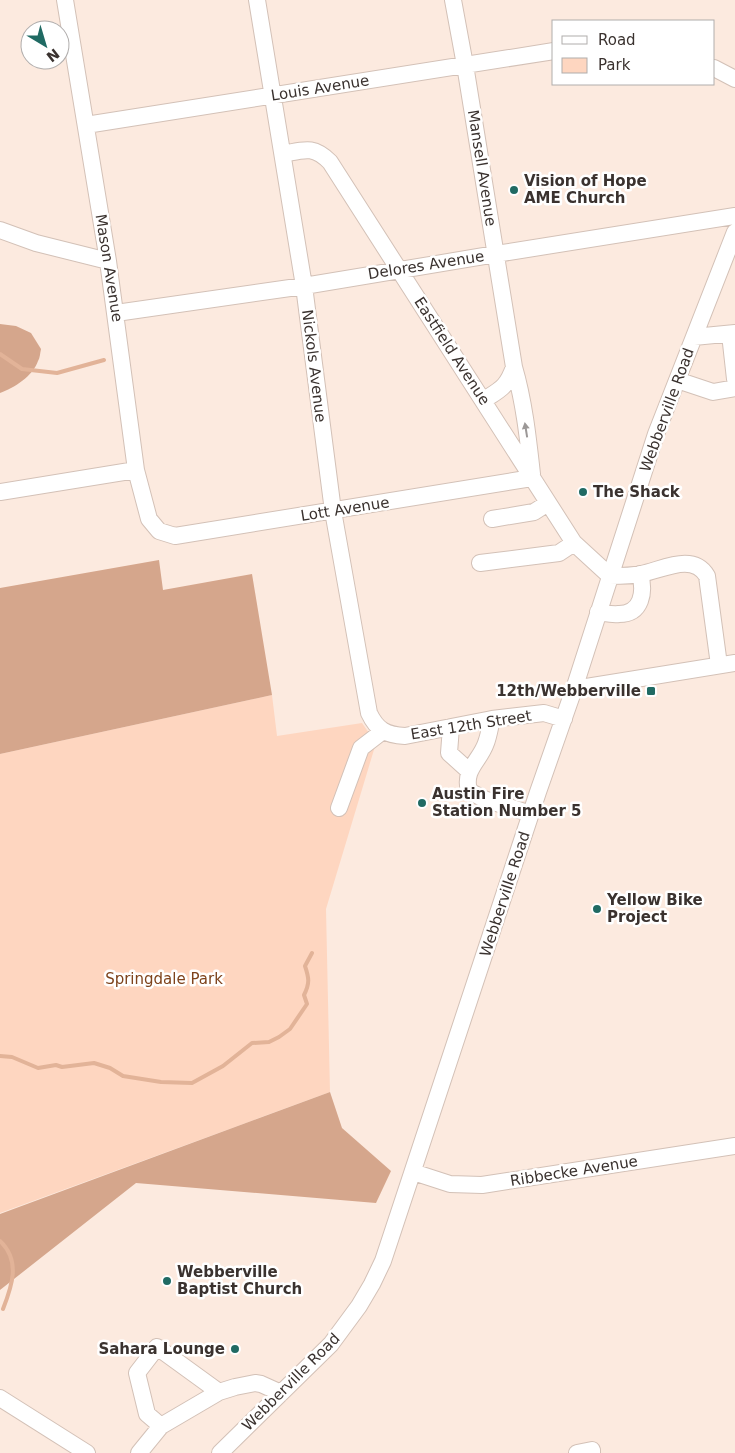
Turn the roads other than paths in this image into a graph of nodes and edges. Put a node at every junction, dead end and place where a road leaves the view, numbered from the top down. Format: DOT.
graph roads {
  1 [pos="65,0"];
  2 [pos="257,0"];
  3 [pos="453,0"];
  4 [pos="552,51"];
  5 [pos="465,65"];
  6 [pos="715,69"];
  7 [pos="735,79"];
  8 [pos="273,95"];
  9 [pos="86,125"];
  10 [pos="283,154"];
  11 [pos="735,216"];
  12 [pos="0,230"];
  13 [pos="735,232"];
  14 [pos="496,254"];
  15 [pos="108,261"];
  16 [pos="400,269"];
  17 [pos="304,286"];
  18 [pos="116,313"];
  19 [pos="732,333"];
  20 [pos="694,337"];
  21 [pos="514,367"];
  22 [pos="735,379"];
  23 [pos="677,380"];
  24 [pos="735,388"];
  25 [pos="484,400"];
  26 [pos="136,470"];
  27 [pos="532,478"];
  28 [pos="0,492"];
  29 [pos="548,503"];
  30 [pos="333,511"];
  31 [pos="492,519"];
  32 [pos="160,531"];
  33 [pos="574,543"];
  34 [pos="480,563"];
  35 [pos="640,574"];
  36 [pos="610,576"];
  37 [pos="598,612"];
  38 [pos="727,664"];
  39 [pos="574,689"];
  40 [pos="492,719"];
  41 [pos="564,719"];
  42 [pos="451,727"];
  43 [pos="381,730"];
  44 [pos="470,771"];
  45 [pos="339,808"];
  46 [pos="531,814"];
  47 [pos="735,1146"];
  48 [pos="413,1172"];
  49 [pos="219,1392"];
  50 [pos="281,1393"];
  51 [pos="0,1398"];
  52 [pos="161,1426"];
  53 [pos="87,1453"];
  54 [pos="139,1453"];
  55 [pos="220,1453"];
  1 -- 9 [label="street, Mason Avenue"];
  2 -- 8 [label="street, Nickols Avenue"];
  3 -- 5 [label="street, Mansell Avenue"];
  4 -- 5 [label="street, Louis Avenue"];
  5 -- 8 [label="street, Louis Avenue"];
  5 -- 14 [label="street, Mansell Avenue"];
  6 -- 7 [label="street"];
  8 -- 9 [label="street, Louis Avenue"];
  8 -- 10 [label="street, Nickols Avenue"];
  9 -- 15 [label="street, Mason Avenue"];
  10 -- 16 [label="street, Eastfield Avenue"];
  10 -- 17 [label="street, Nickols Avenue"];
  11 -- 14 [label="street, Delores Avenue"];
  12 -- 15 [label="street"];
  13 -- 20 [label="street, Webberville Road"];
  14 -- 16 [label="street, Delores Avenue"];
  14 -- 21 [label="street, Mansell Avenue"];
  15 -- 18 [label="street, Mason Avenue"];
  16 -- 17 [label="street, Delores Avenue"];
  16 -- 25 [label="street, Eastfield Avenue"];
  17 -- 18 [label="street, Delores Avenue"];
  17 -- 30 [label="street, Nickols Avenue"];
  18 -- 26 [label="street, Mason Avenue"];
  19 -- 20 [label="street"];
  19 -- 22 [label="street"];
  20 -- 23 [label="street, Webberville Road"];
  21 -- 25 [label="street"];
  27 -- 21 [label="street, Mansell Avenue, one-way"];
  23 -- 24 [label="street"];
  23 -- 36 [label="street, Webberville Road"];
  25 -- 27 [label="street, Eastfield Avenue"];
  26 -- 28 [label="street"];
  26 -- 32 [label="street, Mason Avenue"];
  27 -- 29 [label="street, Eastfield Avenue"];
  27 -- 30 [label="street, Lott Avenue"];
  29 -- 31 [label="street"];
  29 -- 33 [label="street, Eastfield Avenue"];
  30 -- 32 [label="street, Lott Avenue"];
  30 -- 43 [label="street, Nickols Avenue"];
  33 -- 34 [label="street"];
  33 -- 36 [label="street, Eastfield Avenue"];
  35 -- 36 [label="street"];
  35 -- 37 [label="street"];
  35 -- 38 [label="street"];
  36 -- 37 [label="street, Webberville Road"];
  37 -- 39 [label="street, Webberville Road"];
  38 -- 39 [label="street"];
  39 -- 41 [label="street, Webberville Road"];
  40 -- 41 [label="street, East 12th Street"];
  40 -- 42 [label="street, East 12th Street"];
  40 -- 44 [label="street"];
  41 -- 46 [label="street, Webberville Road"];
  42 -- 43 [label="street, East 12th Street"];
  42 -- 44 [label="street"];
  43 -- 45 [label="street"];
  44 -- 46 [label="street"];
  46 -- 48 [label="street, Webberville Road"];
  47 -- 48 [label="street, Ribbecke Avenue"];
  48 -- 50 [label="street, Webberville Road"];
  49 -- 50 [label="street"];
  49 -- 52 [label="street"];
  49 -- 52 [label="street"];
  50 -- 55 [label="street, Webberville Road"];
  51 -- 53 [label="street"];
  52 -- 54 [label="street"];
}
